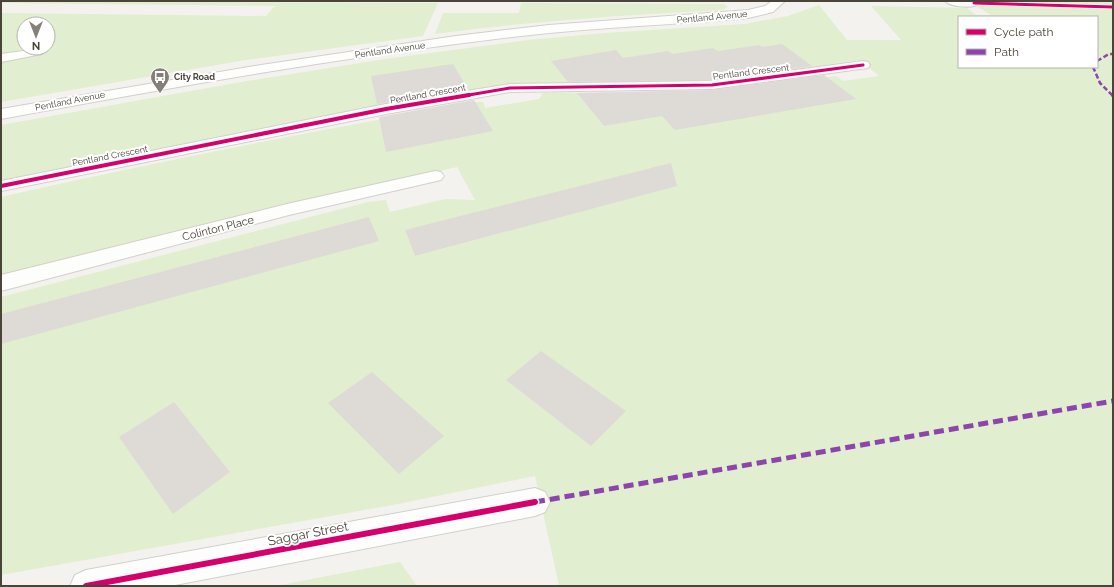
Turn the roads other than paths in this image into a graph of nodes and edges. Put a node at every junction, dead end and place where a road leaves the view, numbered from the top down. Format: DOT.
graph roads {
  1 [pos="779,1"];
  2 [pos="951,1"];
  3 [pos="974,3"];
  4 [pos="16,56"];
  5 [pos="1,58"];
  6 [pos="863,65"];
  7 [pos="1,114"];
  8 [pos="435,176"];
  9 [pos="1,186"];
  10 [pos="1,283"];
  11 [pos="535,502"];
  12 [pos="86,586"];
  1 -- 7 [label="street, Pentland Avenue"];
  2 -- 3 [label="street"];
  4 -- 5 [label="lane"];
  6 -- 9 [label="street, Pentland Crescent"];
  8 -- 10 [label="street, Colinton Place"];
  11 -- 12 [label="street, Saggar Street"];
}
